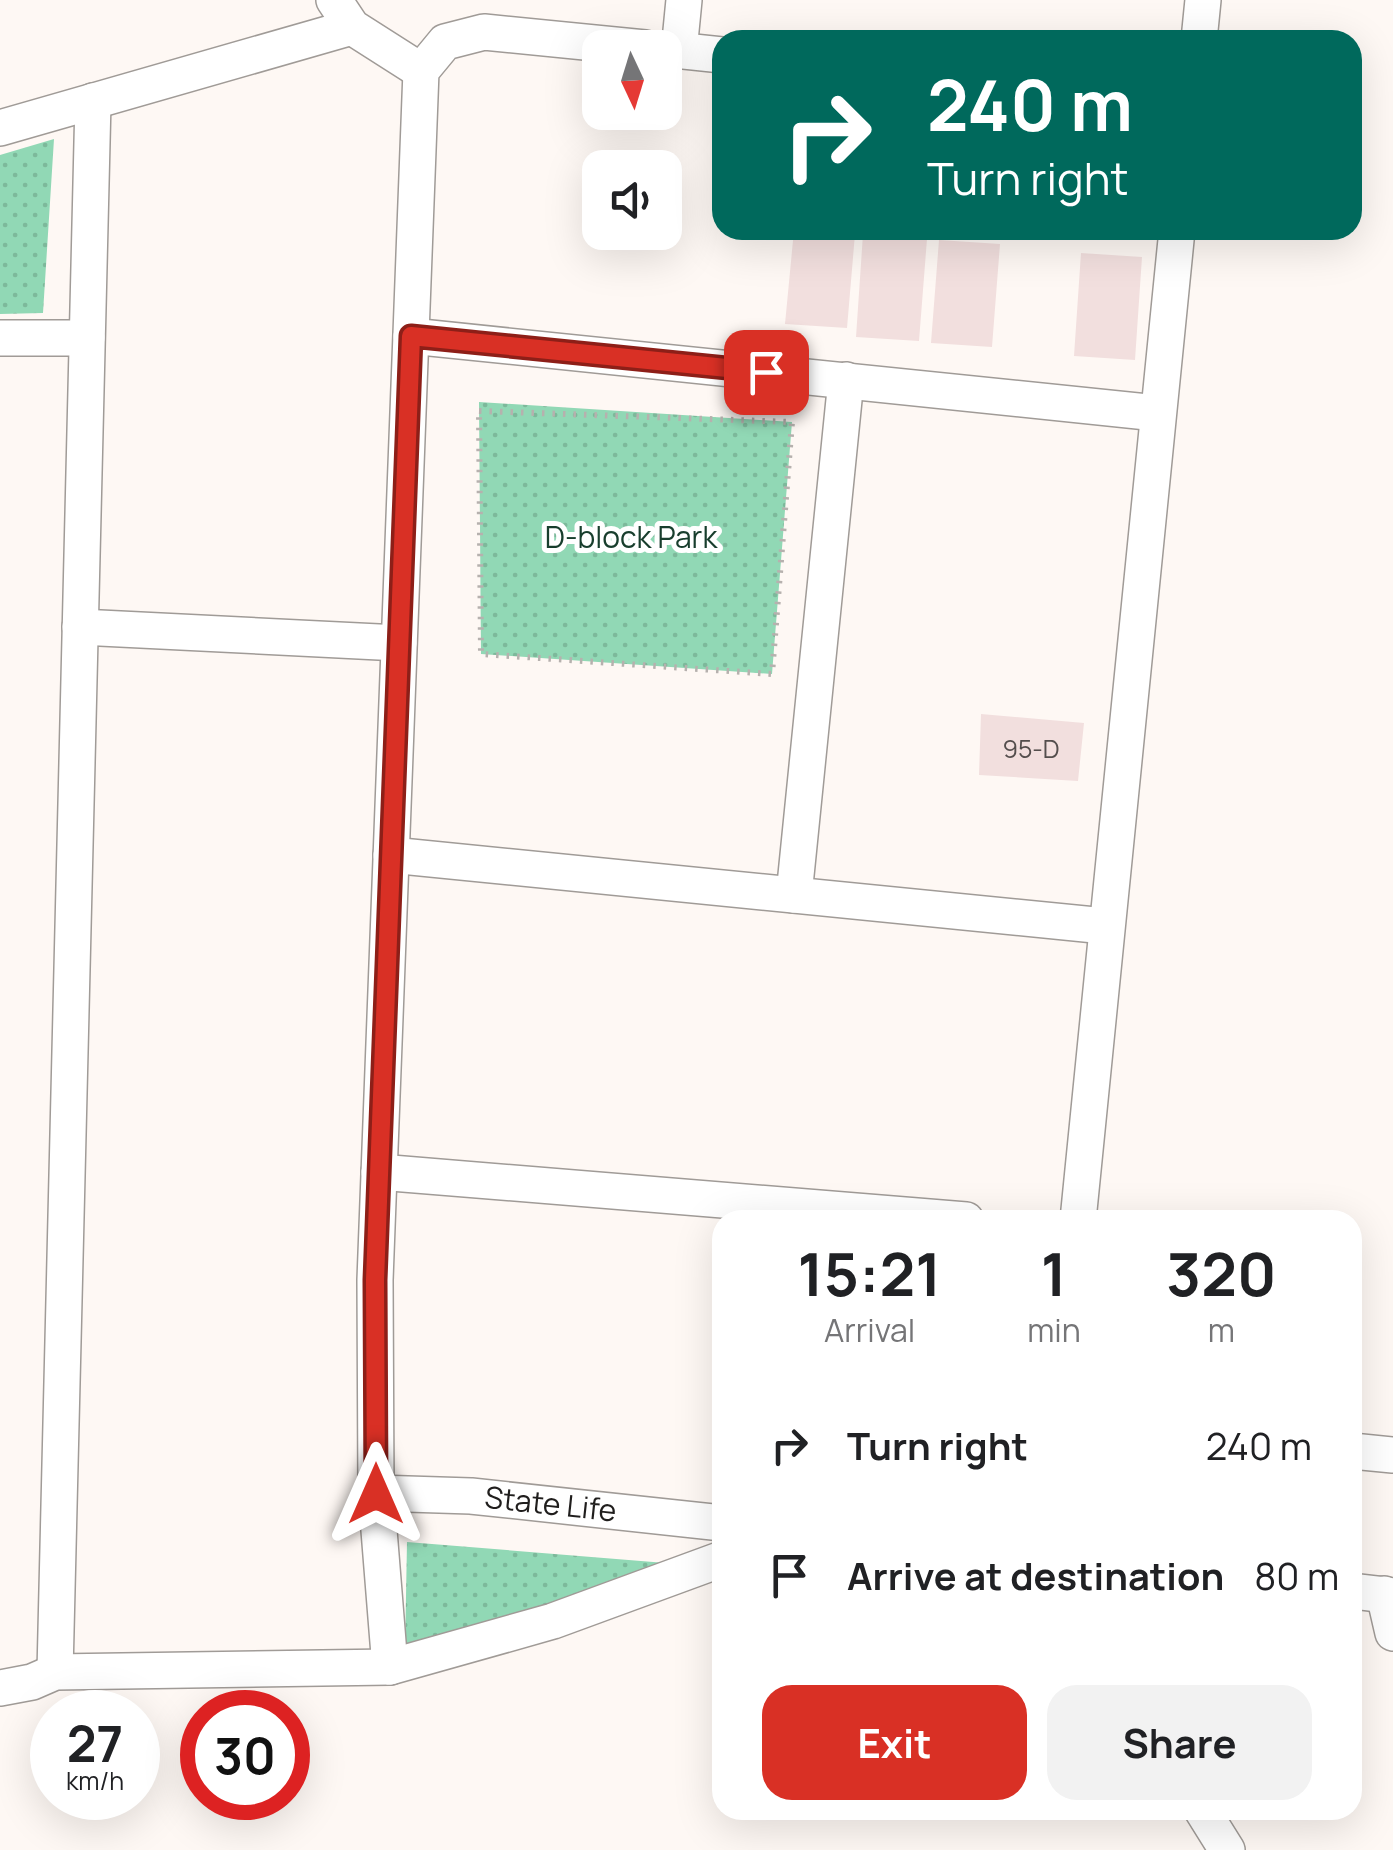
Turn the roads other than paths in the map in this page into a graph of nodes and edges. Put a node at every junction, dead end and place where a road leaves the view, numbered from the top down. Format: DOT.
graph roads {
  1 [pos="684,0"];
  2 [pos="1203,0"];
  3 [pos="343,14"];
  4 [pos="671,30"];
  5 [pos="1200,30"];
  6 [pos="582,41"];
  7 [pos="682,51"];
  8 [pos="712,54"];
  9 [pos="421,71"];
  10 [pos="93,101"];
  11 [pos="0,128"];
  12 [pos="1177,240"];
  13 [pos="411,336"];
  14 [pos="0,338"];
  15 [pos="87,338"];
  16 [pos="846,380"];
  17 [pos="1157,413"];
  18 [pos="80,628"];
  19 [pos="399,643"];
  20 [pos="391,855"];
  21 [pos="794,895"];
  22 [pos="1105,926"];
  23 [pos="379,1172"];
  24 [pos="844,1210"];
  25 [pos="1079,1210"];
  26 [pos="1362,1452"];
  27 [pos="1393,1455"];
  28 [pos="376,1494"];
  29 [pos="712,1523"];
  30 [pos="712,1562"];
  31 [pos="1376,1594"];
  32 [pos="1393,1633"];
  33 [pos="390,1668"];
  34 [pos="55,1672"];
  35 [pos="0,1688"];
  36 [pos="1208,1820"];
  37 [pos="1227,1850"];
  1 -- 4 [label="street"];
  2 -- 5 [label="street"];
  3 -- 9 [label="street"];
  3 -- 10 [label="street"];
  6 -- 9 [label="street"];
  7 -- 8 [label="street"];
  9 -- 13 [label="street"];
  10 -- 11 [label="street"];
  10 -- 15 [label="street"];
  12 -- 17 [label="street"];
  13 -- 16 [label="street"];
  13 -- 19 [label="street"];
  14 -- 15 [label="street"];
  15 -- 18 [label="street"];
  16 -- 17 [label="street"];
  16 -- 21 [label="street"];
  17 -- 22 [label="street"];
  18 -- 19 [label="street"];
  18 -- 34 [label="street"];
  19 -- 20 [label="street"];
  20 -- 21 [label="street"];
  20 -- 23 [label="street"];
  21 -- 22 [label="street"];
  22 -- 25 [label="street"];
  23 -- 24 [label="street"];
  23 -- 28 [label="street"];
  26 -- 27 [label="street"];
  28 -- 29 [label="street, State Life"];
  28 -- 33 [label="street"];
  30 -- 33 [label="street"];
  31 -- 32 [label="street"];
  33 -- 34 [label="street"];
  34 -- 35 [label="street"];
  36 -- 37 [label="street"];
}
